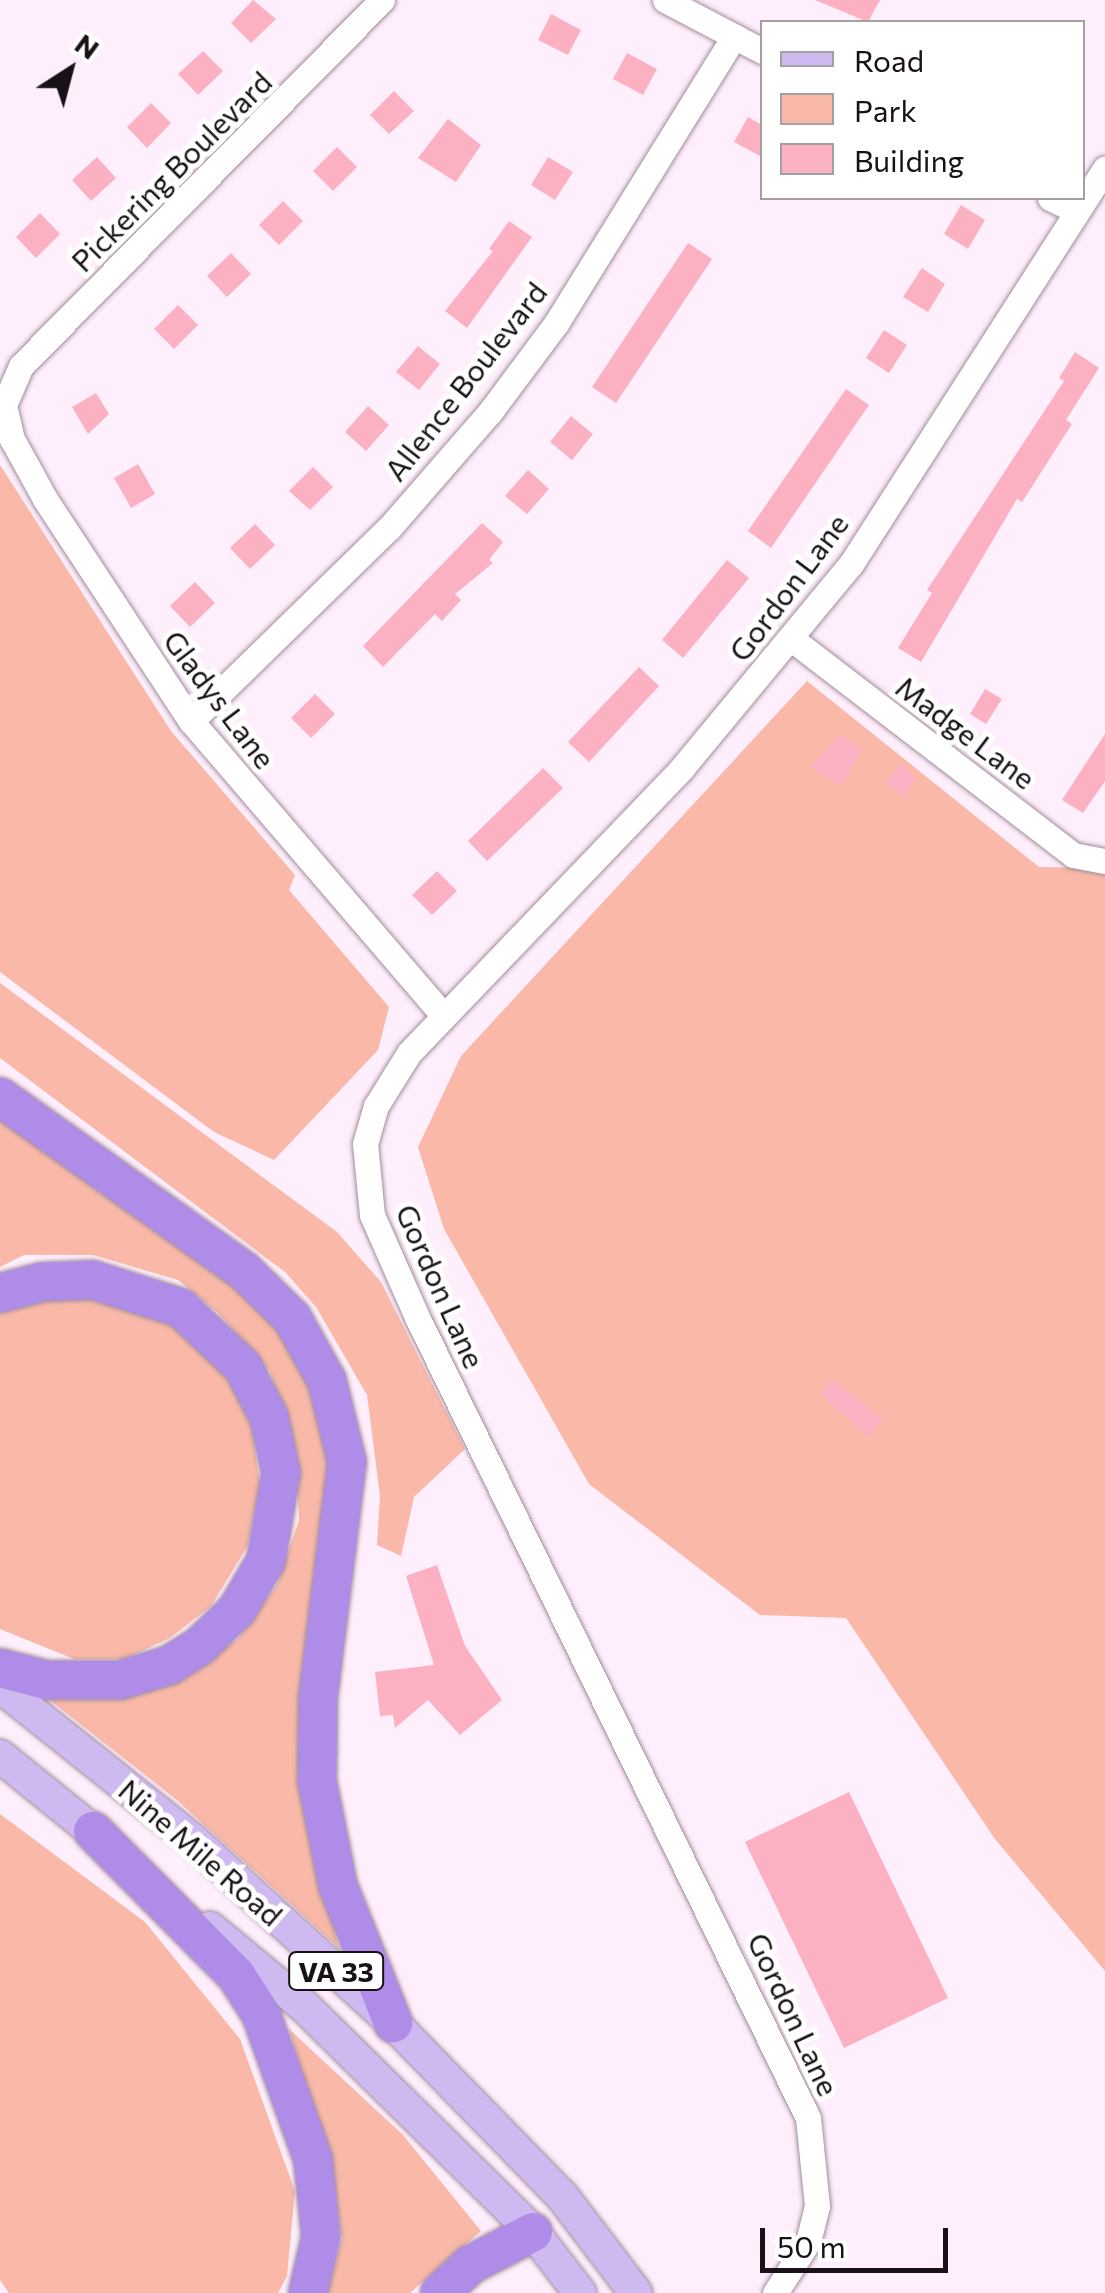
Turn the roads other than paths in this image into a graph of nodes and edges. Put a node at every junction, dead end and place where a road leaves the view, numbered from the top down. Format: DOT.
graph roads {
  1 [pos="382,0"];
  2 [pos="666,0"];
  3 [pos="734,36"];
  4 [pos="760,49"];
  5 [pos="1105,168"];
  6 [pos="1085,199"];
  7 [pos="1054,200"];
  8 [pos="1085,200"];
  9 [pos="1077,212"];
  10 [pos="8,389"];
  11 [pos="793,640"];
  12 [pos="192,721"];
  13 [pos="1105,861"];
  14 [pos="443,1014"];
  15 [pos="0,1097"];
  16 [pos="0,1294"];
  17 [pos="0,1668"];
  18 [pos="0,1686"];
  19 [pos="0,1756"];
  20 [pos="93,1831"];
  21 [pos="394,2024"];
  22 [pos="533,2232"];
  23 [pos="308,2293"];
  24 [pos="440,2293"];
  25 [pos="580,2293"];
  26 [pos="636,2293"];
  27 [pos="776,2293"];
  1 -- 10 [label="street, Pickering Boulevard"];
  2 -- 3 [label="street"];
  3 -- 4 [label="street"];
  3 -- 12 [label="street, Allence Boulevard"];
  5 -- 6 [label="street, Gordon Lane"];
  7 -- 9 [label="street"];
  8 -- 9 [label="street, Gordon Lane"];
  9 -- 11 [label="street, Gordon Lane"];
  10 -- 12 [label="street, Gladys Lane"];
  11 -- 13 [label="street, Madge Lane"];
  11 -- 14 [label="street, Gordon Lane"];
  12 -- 14 [label="street, Gladys Lane"];
  14 -- 27 [label="street, Gordon Lane"];
  15 -- 21 [label="highway"];
  16 -- 17 [label="highway"];
  18 -- 21 [label="main road, Nine Mile Road / VA 33"];
  19 -- 20 [label="main road, Nine Mile Road / VA 33"];
  20 -- 22 [label="main road, Nine Mile Road / VA 33"];
  20 -- 23 [label="highway"];
  21 -- 26 [label="main road, Nine Mile Road / VA 33"];
  22 -- 24 [label="highway"];
  22 -- 25 [label="main road, Nine Mile Road / VA 33"];
}
